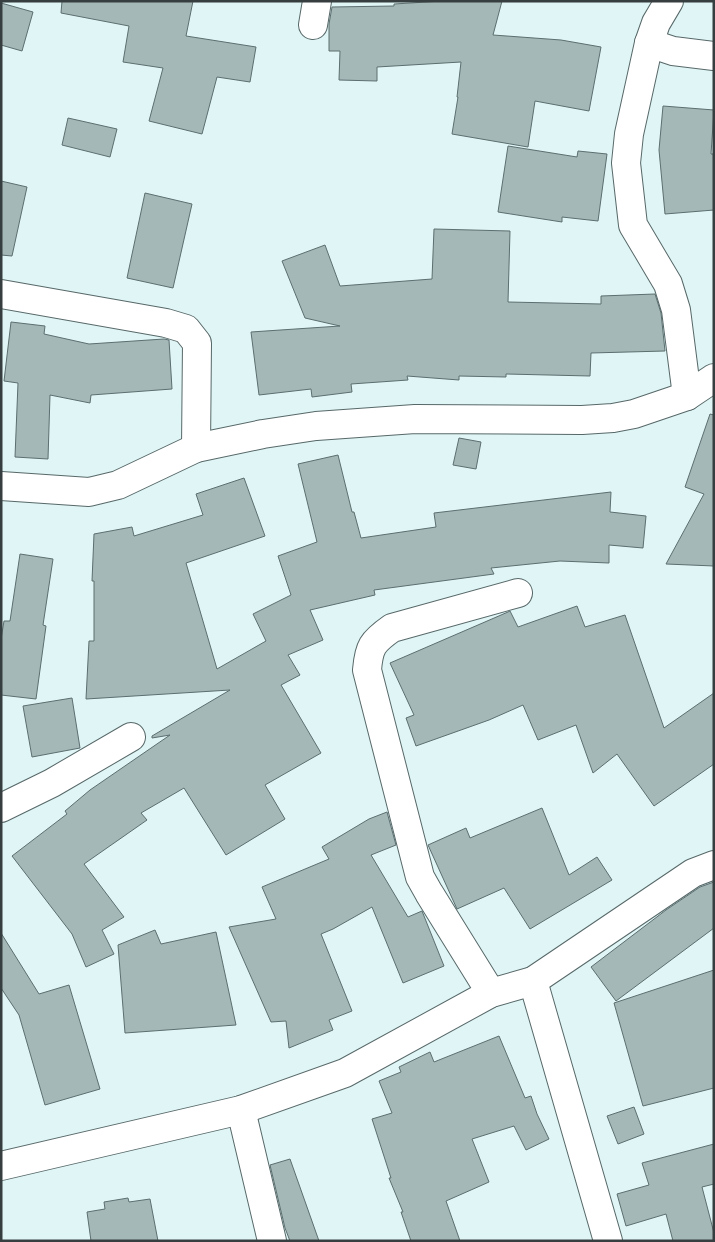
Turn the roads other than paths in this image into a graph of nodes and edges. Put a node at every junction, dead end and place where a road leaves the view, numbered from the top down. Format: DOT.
graph roads {
  1 [pos="669,1"];
  2 [pos="649,43"];
  3 [pos="714,56"];
  4 [pos="1,294"];
  5 [pos="714,378"];
  6 [pos="687,396"];
  7 [pos="196,448"];
  8 [pos="1,486"];
  9 [pos="518,593"];
  10 [pos="131,737"];
  11 [pos="1,808"];
  12 [pos="714,864"];
  13 [pos="533,981"];
  14 [pos="491,993"];
  15 [pos="241,1110"];
  16 [pos="1,1166"];
  17 [pos="272,1241"];
  18 [pos="608,1241"];
  1 -- 2 [label="street"];
  2 -- 3 [label="street"];
  2 -- 6 [label="street"];
  4 -- 7 [label="street"];
  5 -- 6 [label="street"];
  6 -- 7 [label="street"];
  7 -- 8 [label="street"];
  9 -- 14 [label="street"];
  10 -- 11 [label="street"];
  12 -- 13 [label="street"];
  13 -- 14 [label="street"];
  13 -- 18 [label="street"];
  14 -- 15 [label="street"];
  15 -- 16 [label="street"];
  15 -- 17 [label="street"];
}
